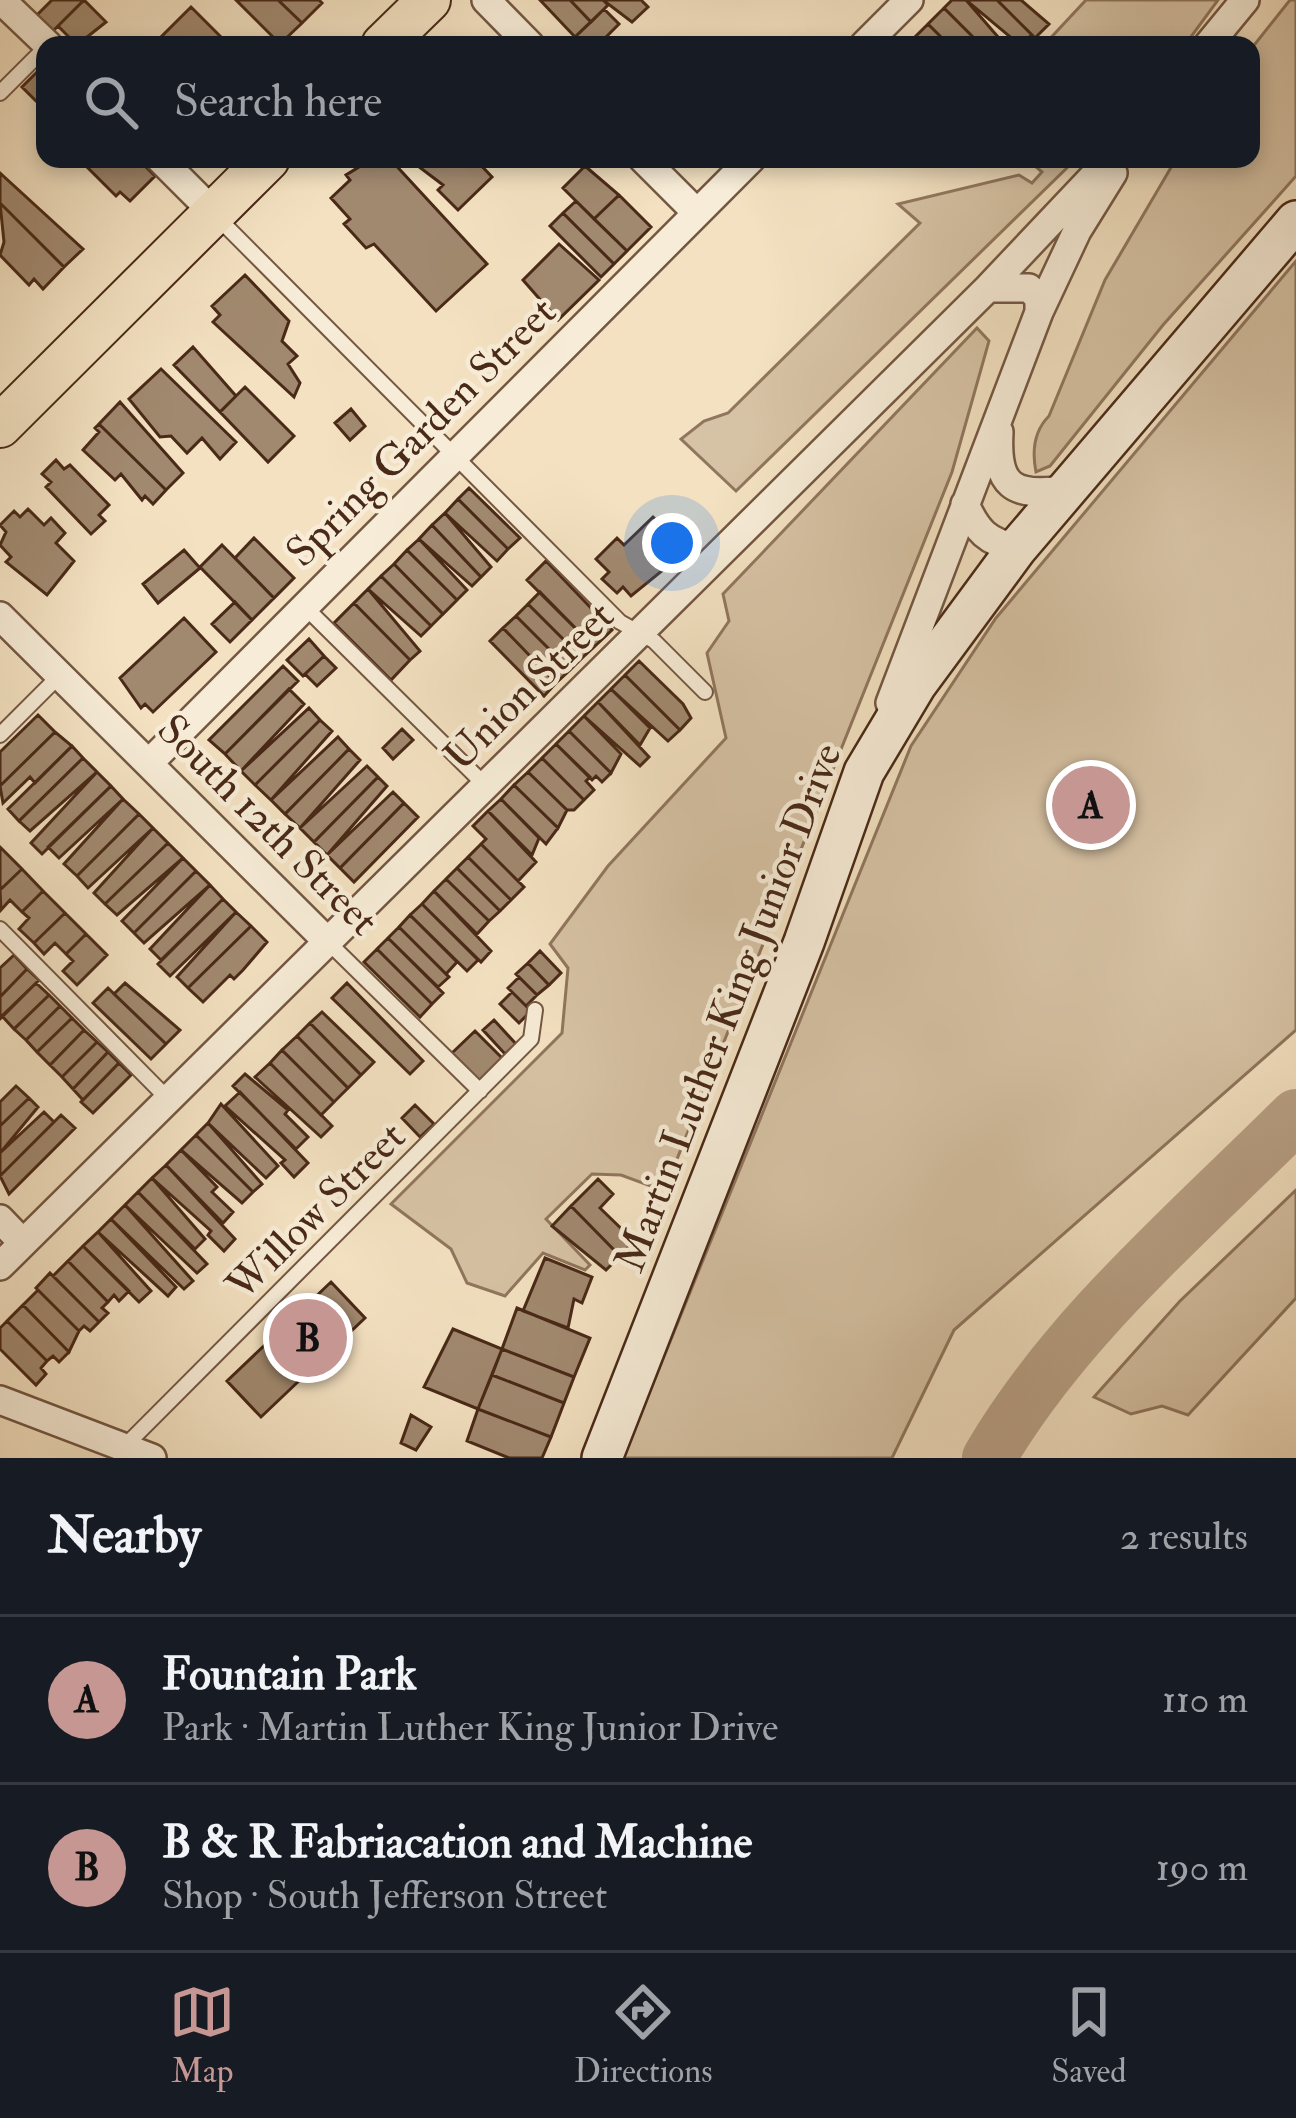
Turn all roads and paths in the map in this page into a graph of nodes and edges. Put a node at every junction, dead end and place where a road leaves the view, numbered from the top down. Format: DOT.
graph roads {
  1 [pos="1,0"];
  2 [pos="429,0"];
  3 [pos="485,0"];
  4 [pos="909,0"];
  5 [pos="1245,0"];
  6 [pos="36,36"];
  7 [pos="392,36"];
  8 [pos="521,36"];
  9 [pos="873,36"];
  10 [pos="1215,36"];
  11 [pos="36,56"];
  12 [pos="0,93"];
  13 [pos="169,168"];
  14 [pos="259,168"];
  15 [pos="652,168"];
  16 [pos="742,168"];
  17 [pos="1101,168"];
  18 [pos="1116,168"];
  19 [pos="214,213"];
  20 [pos="697,213"];
  21 [pos="1296,221"];
  22 [pos="988,288"];
  23 [pos="1039,312"];
  24 [pos="1000,416"];
  25 [pos="0,426"];
  26 [pos="455,456"];
  27 [pos="1064,490"];
  28 [pos="965,503"];
  29 [pos="1017,548"];
  30 [pos="305,607"];
  31 [pos="0,616"];
  32 [pos="639,635"];
  33 [pos="60,675"];
  34 [pos="705,692"];
  35 [pos="0,735"];
  36 [pos="148,763"];
  37 [pos="864,772"];
  38 [pos="485,786"];
  39 [pos="0,929"];
  40 [pos="328,941"];
  41 [pos="536,1010"];
  42 [pos="480,1091"];
  43 [pos="168,1099"];
  44 [pos="0,1220"];
  45 [pos="23,1243"];
  46 [pos="0,1266"];
  47 [pos="0,1400"];
  48 [pos="124,1447"];
  49 [pos="152,1458"];
  50 [pos="602,1458"];
  1 -- 6 [label="street"];
  2 -- 7 [label="main road"];
  3 -- 8 [label="street"];
  4 -- 9 [label="street"];
  5 -- 10 [label="street"];
  11 -- 12 [label="lane"];
  13 -- 19 [label="street"];
  14 -- 19 [label="main road"];
  15 -- 20 [label="street"];
  16 -- 20 [label="street, Spring Garden Street"];
  17 -- 22 [label="street, Union Street"];
  18 -- 23 [label="street"];
  19 -- 25 [label="main road"];
  19 -- 26 [label="lane"];
  20 -- 26 [label="street, Spring Garden Street"];
  21 -- 27 [label="main road, Martin Luther King Junior Drive"];
  22 -- 23 [label="street"];
  22 -- 32 [label="street, Union Street"];
  23 -- 24 [label="street"];
  24 -- 27 [label="street"];
  24 -- 28 [label="street"];
  26 -- 30 [label="street, Spring Garden Street"];
  26 -- 32 [label="lane"];
  27 -- 29 [label="main road, Martin Luther King Junior Drive"];
  28 -- 29 [label="street"];
  28 -- 37 [label="street"];
  29 -- 37 [label="main road, Martin Luther King Junior Drive"];
  30 -- 36 [label="street, Spring Garden Street"];
  30 -- 38 [label="lane"];
  31 -- 33 [label="street, South 12th Street"];
  32 -- 34 [label="lane"];
  32 -- 38 [label="street, Union Street"];
  33 -- 35 [label="lane"];
  33 -- 36 [label="street, South 12th Street"];
  36 -- 40 [label="street, South 12th Street"];
  37 -- 50 [label="main road, Martin Luther King Junior Drive"];
  38 -- 40 [label="street, Union Street"];
  39 -- 43 [label="lane"];
  40 -- 42 [label="lane, South 12th Street"];
  40 -- 43 [label="street, Union Street"];
  41 -- 42 [label="lane, Willow Street"];
  42 -- 48 [label="lane, Willow Street"];
  43 -- 45 [label="street, Union Street"];
  44 -- 45 [label="street"];
  45 -- 46 [label="street, Union Street"];
  47 -- 48 [label="street"];
  48 -- 49 [label="street"];
}
